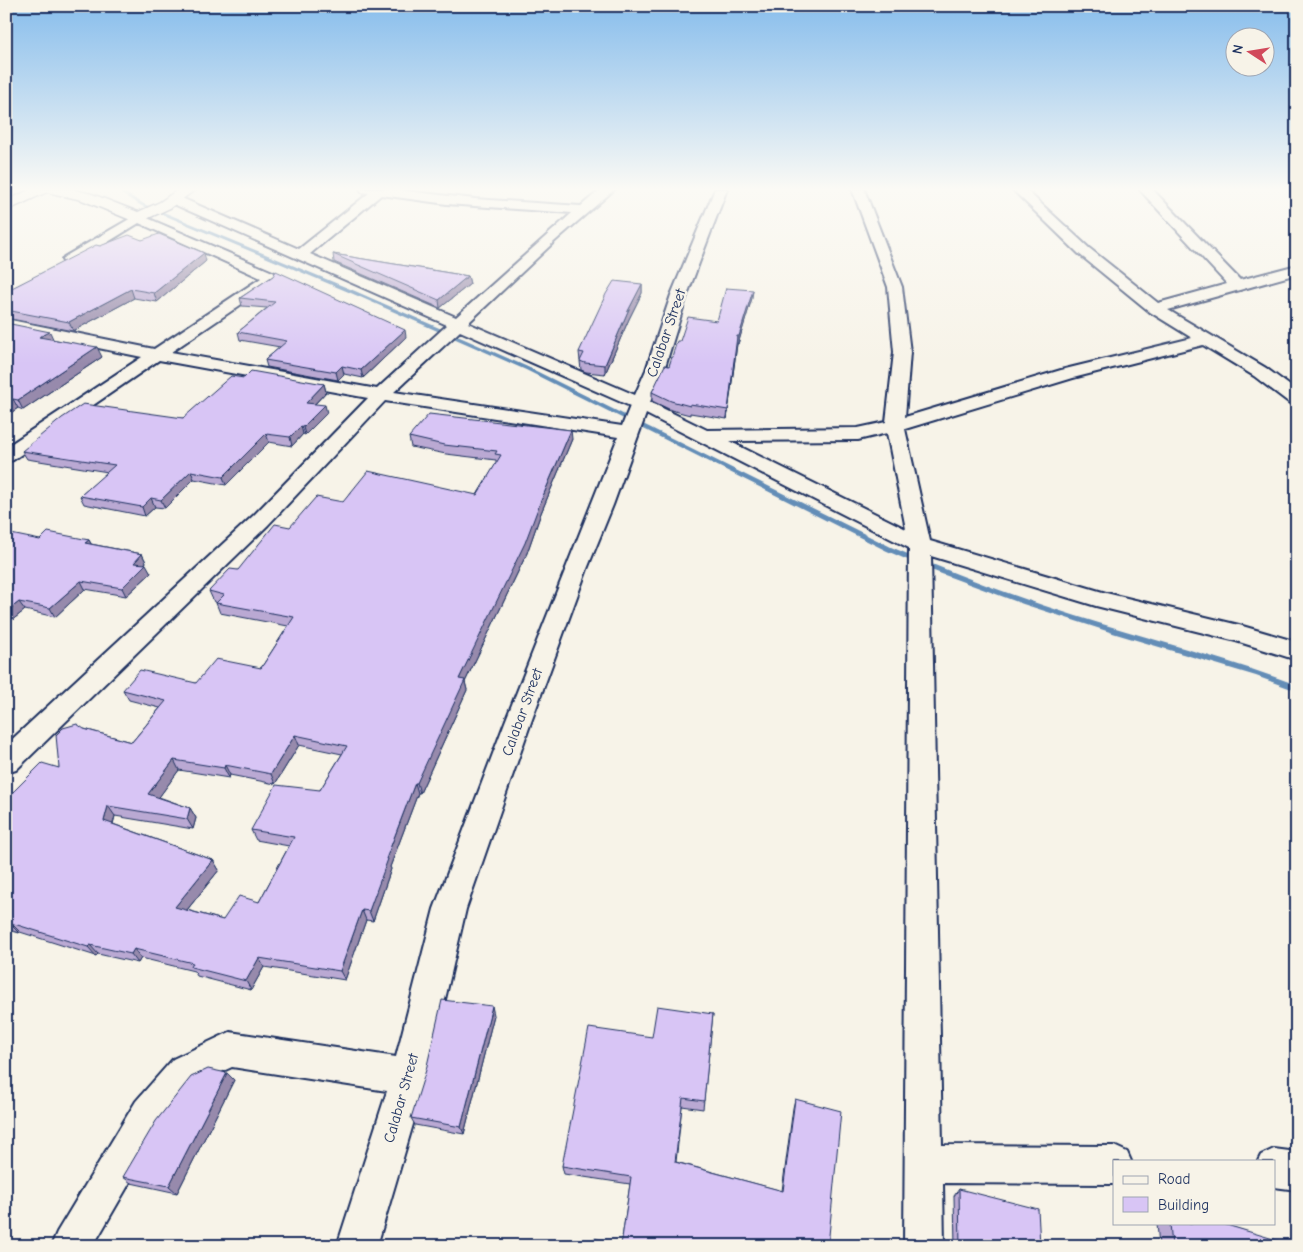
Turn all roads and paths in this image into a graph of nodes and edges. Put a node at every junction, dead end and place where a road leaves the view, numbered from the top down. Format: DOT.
graph roads {
  1 [pos="90,247"];
  2 [pos="205,247"];
  3 [pos="279,247"];
  4 [pos="309,247"];
  5 [pos="540,247"];
  6 [pos="698,247"];
  7 [pos="880,247"];
  8 [pos="1080,247"];
  9 [pos="1200,247"];
  10 [pos="300,255"];
  11 [pos="56,268"];
  12 [pos="1297,269"];
  13 [pos="1264,278"];
  14 [pos="1297,281"];
  15 [pos="1236,285"];
  16 [pos="1155,309"];
  17 [pos="6,324"];
  18 [pos="455,326"];
  19 [pos="1207,339"];
  20 [pos="156,355"];
  21 [pos="380,396"];
  22 [pos="1297,400"];
  23 [pos="635,416"];
  24 [pos="895,426"];
  25 [pos="703,436"];
  26 [pos="6,456"];
  27 [pos="920,547"];
  28 [pos="1297,651"];
  29 [pos="6,762"];
  30 [pos="409,1077"];
  31 [pos="924,1164"];
  32 [pos="1113,1165"];
  33 [pos="1276,1168"];
  34 [pos="1297,1171"];
  35 [pos="71,1246"];
  36 [pos="357,1246"];
  37 [pos="924,1246"];
  1 -- 11 [label="street"];
  2 -- 20 [label="street"];
  3 -- 10 [label="street"];
  4 -- 10 [label="street"];
  5 -- 18 [label="street"];
  6 -- 23 [label="street, Calabar Street"];
  7 -- 24 [label="street"];
  8 -- 16 [label="street"];
  9 -- 15 [label="street"];
  10 -- 18 [label="street"];
  12 -- 13 [label="street"];
  13 -- 14 [label="street"];
  13 -- 15 [label="street"];
  15 -- 16 [label="street"];
  16 -- 19 [label="street"];
  17 -- 20 [label="street"];
  18 -- 21 [label="street"];
  18 -- 23 [label="street"];
  19 -- 22 [label="street"];
  19 -- 24 [label="street"];
  20 -- 21 [label="street"];
  20 -- 26 [label="street"];
  21 -- 23 [label="street"];
  21 -- 29 [label="street"];
  23 -- 25 [label="street"];
  23 -- 30 [label="street, Calabar Street"];
  24 -- 25 [label="street"];
  24 -- 27 [label="street"];
  25 -- 27 [label="street"];
  27 -- 28 [label="street"];
  27 -- 31 [label="street"];
  30 -- 35 [label="street"];
  30 -- 36 [label="street, Calabar Street"];
  31 -- 32 [label="street"];
  31 -- 37 [label="street"];
  33 -- 34 [label="street"];
}
